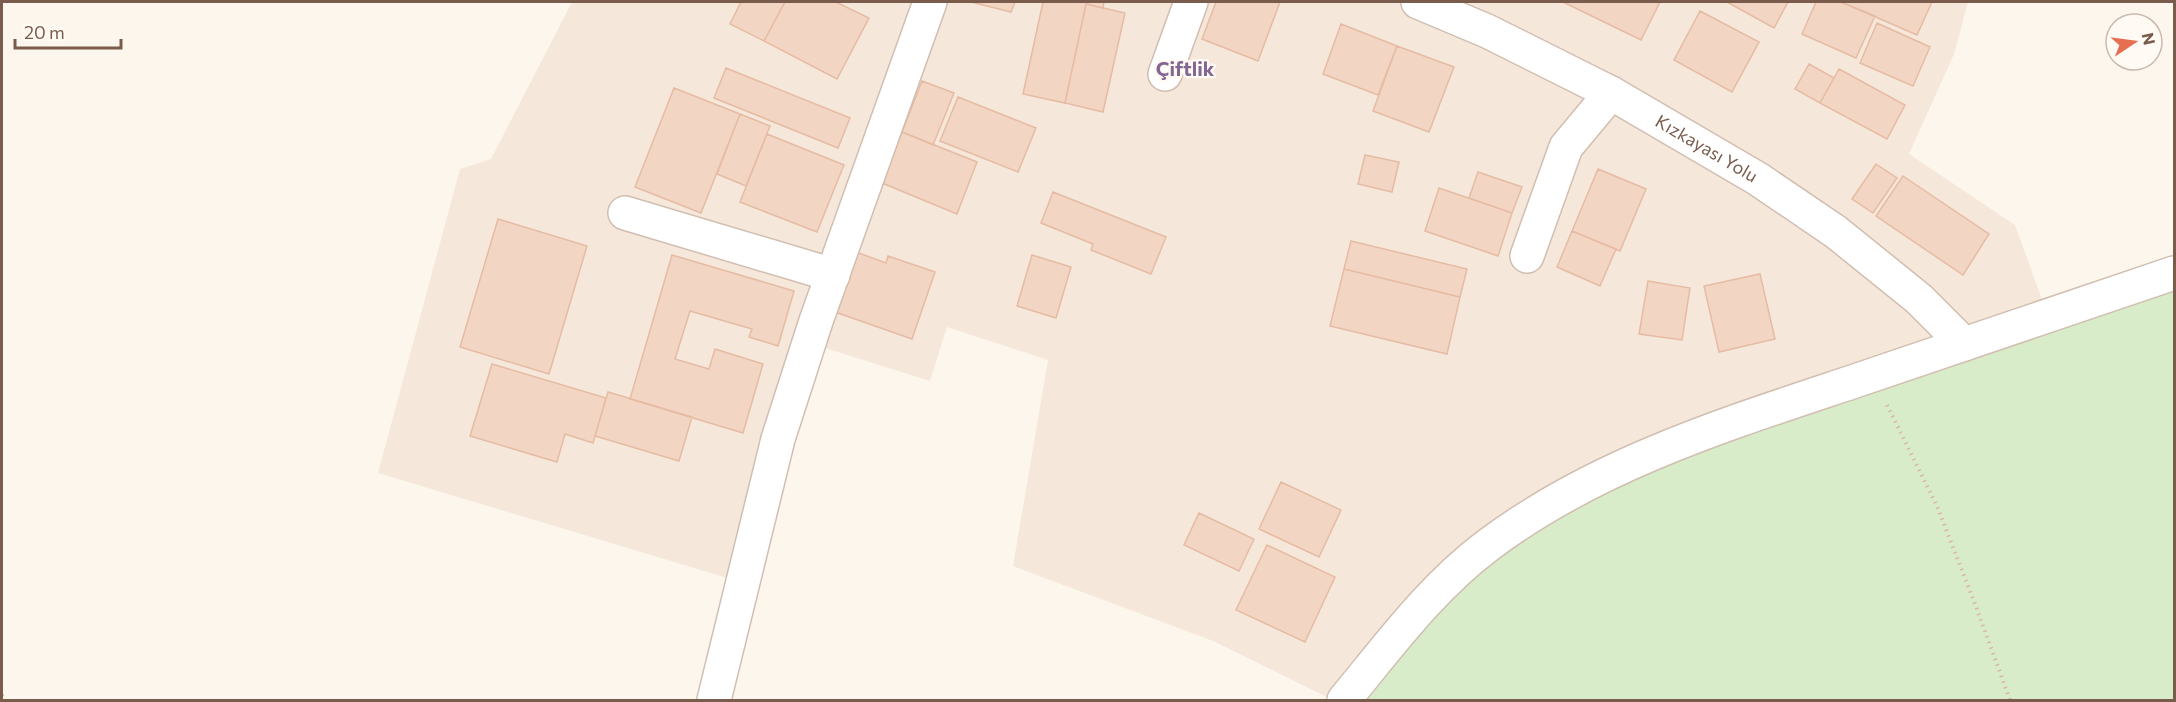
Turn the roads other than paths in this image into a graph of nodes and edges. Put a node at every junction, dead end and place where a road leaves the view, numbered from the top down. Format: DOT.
graph roads {
  1 [pos="930,2"];
  2 [pos="1191,2"];
  3 [pos="1418,2"];
  4 [pos="1165,74"];
  5 [pos="1611,93"];
  6 [pos="625,213"];
  7 [pos="1527,256"];
  8 [pos="2175,273"];
  9 [pos="832,275"];
  10 [pos="1964,344"];
  11 [pos="714,700"];
  12 [pos="1344,700"];
  1 -- 9 [label="street"];
  2 -- 4 [label="street"];
  3 -- 5 [label="street, Kızkayası Yolu"];
  5 -- 7 [label="street"];
  5 -- 10 [label="street, Kızkayası Yolu"];
  6 -- 9 [label="street"];
  8 -- 10 [label="street"];
  9 -- 11 [label="street"];
  10 -- 12 [label="street"];
}
